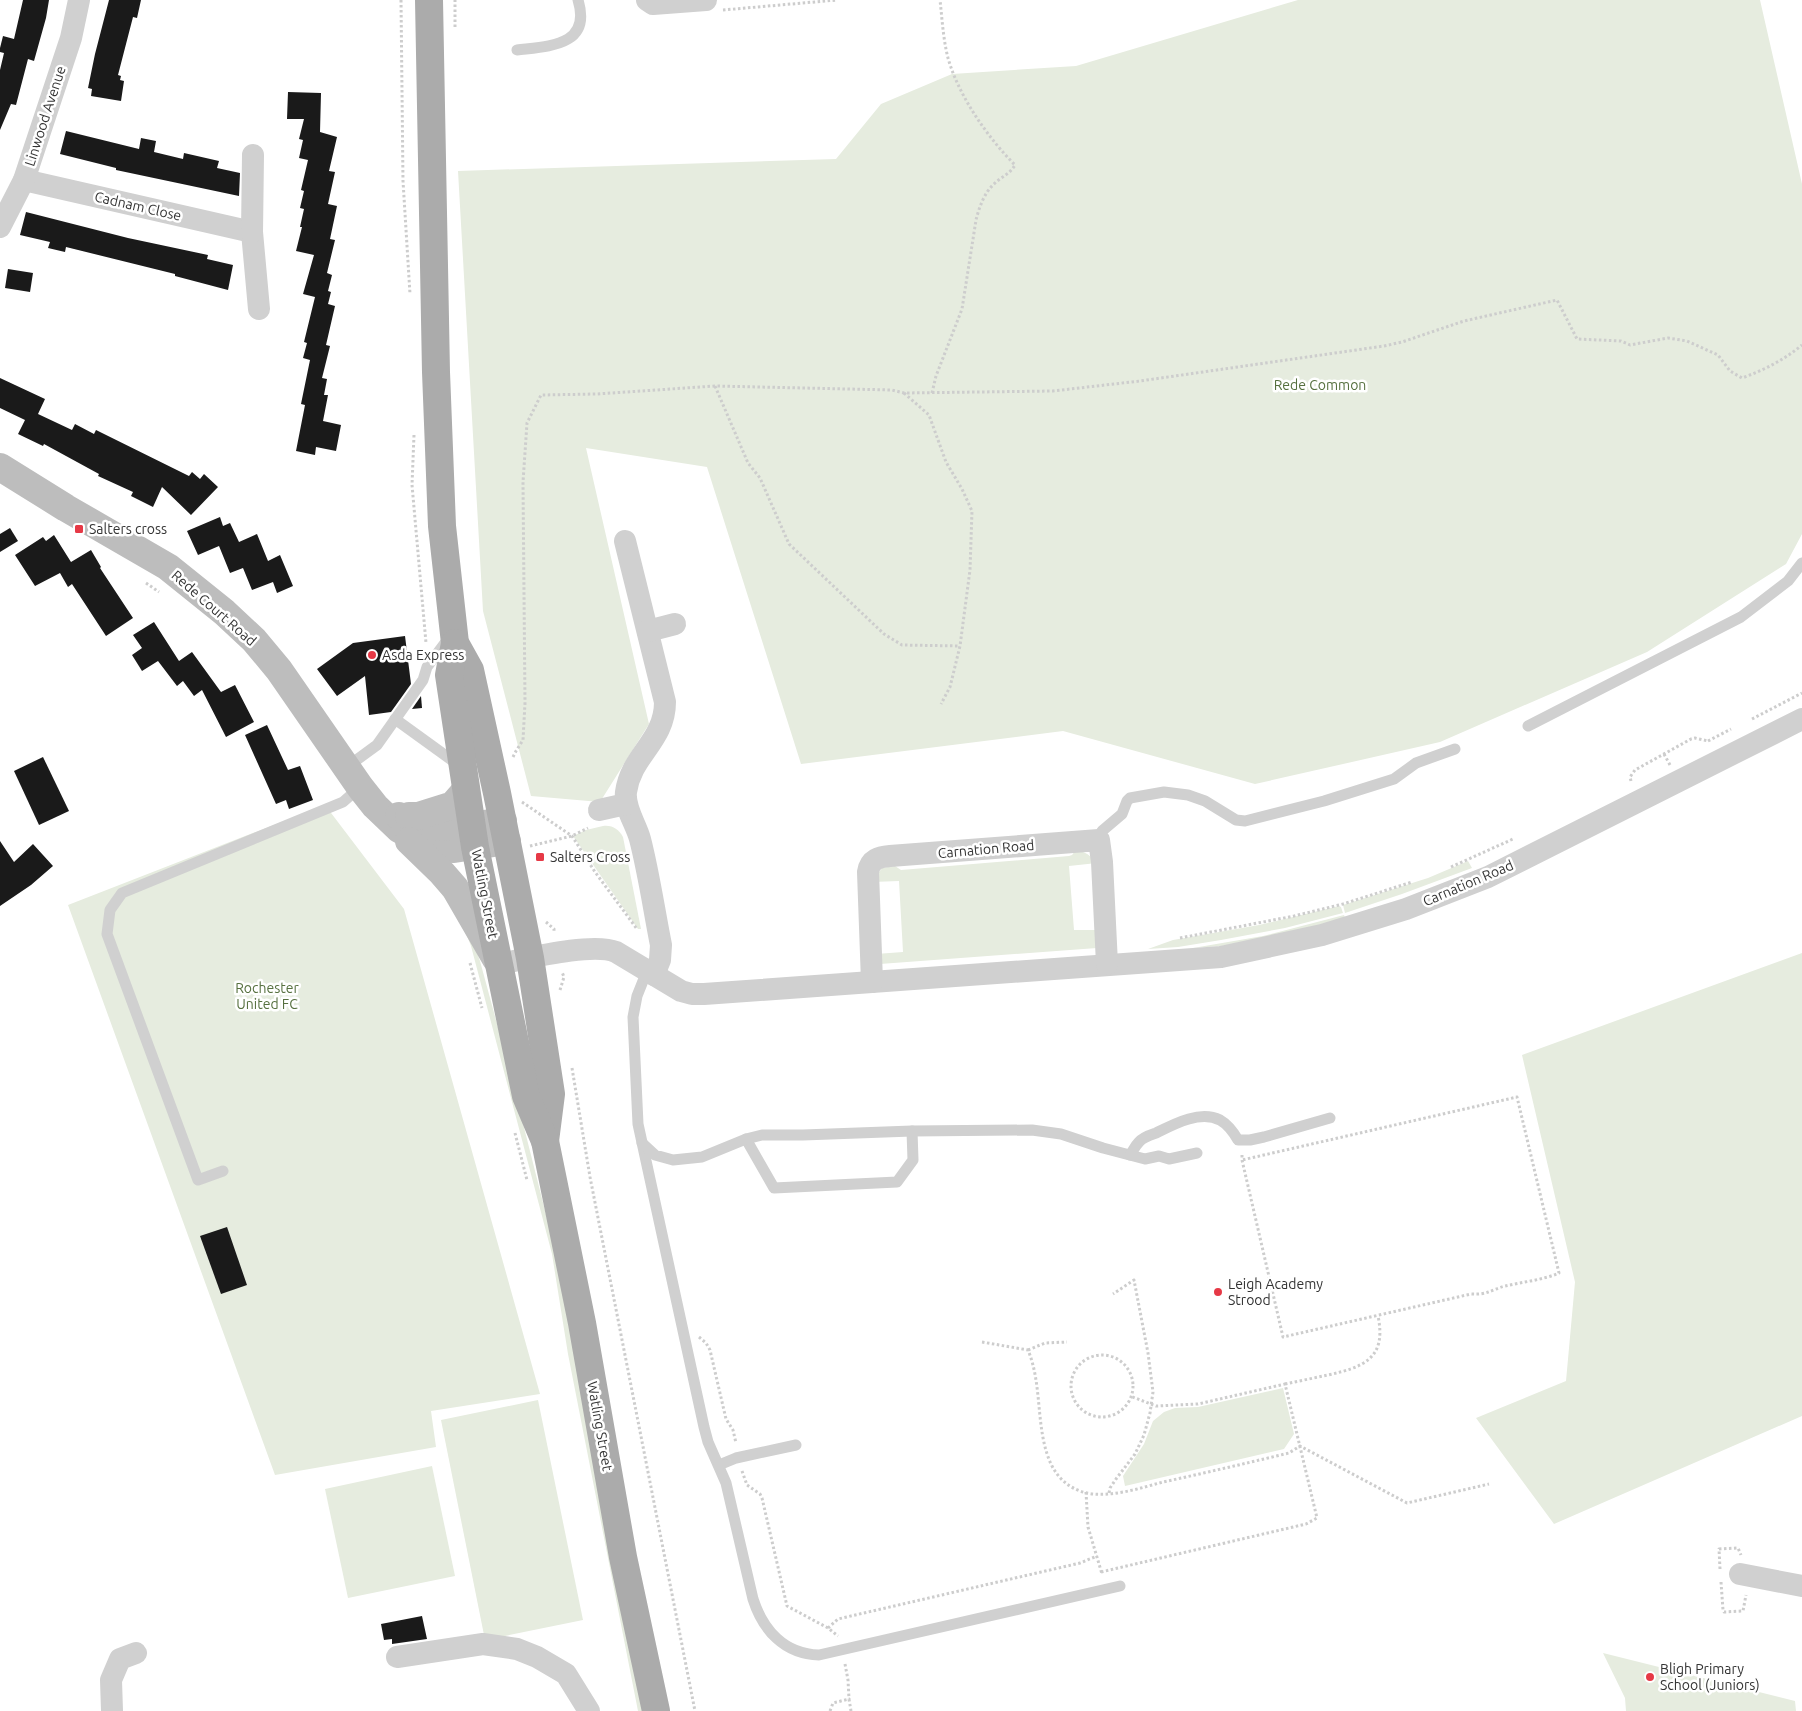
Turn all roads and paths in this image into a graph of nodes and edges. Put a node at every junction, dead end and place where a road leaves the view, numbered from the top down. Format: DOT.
graph roads {
  1 [pos="79,0"];
  2 [pos="429,0"];
  3 [pos="455,0"];
  4 [pos="578,0"];
  5 [pos="647,0"];
  6 [pos="837,0"];
  7 [pos="940,0"];
  8 [pos="711,5"];
  9 [pos="455,30"];
  10 [pos="517,50"];
  11 [pos="253,154"];
  12 [pos="24,180"];
  13 [pos="0,227"];
  14 [pos="252,232"];
  15 [pos="259,309"];
  16 [pos="1802,345"];
  17 [pos="715,386"];
  18 [pos="904,393"];
  19 [pos="932,393"];
  20 [pos="0,467"];
  21 [pos="625,541"];
  22 [pos="1802,563"];
  23 [pos="141,580"];
  24 [pos="161,593"];
  25 [pos="675,624"];
  26 [pos="648,631"];
  27 [pos="455,637"];
  28 [pos="960,646"];
  29 [pos="1802,693"];
  30 [pos="941,704"];
  31 [pos="396,719"];
  32 [pos="1802,719"];
  33 [pos="1746,722"];
  34 [pos="1528,726"];
  35 [pos="1738,726"];
  36 [pos="1708,741"];
  37 [pos="1703,744"];
  38 [pos="1456,749"];
  39 [pos="461,762"];
  40 [pos="1676,764"];
  41 [pos="502,767"];
  42 [pos="1668,769"];
  43 [pos="1637,779"];
  44 [pos="466,790"];
  45 [pos="374,800"];
  46 [pos="626,804"];
  47 [pos="595,818"];
  48 [pos="518,826"];
  49 [pos="572,836"];
  50 [pos="1100,836"];
  51 [pos="473,837"];
  52 [pos="1516,838"];
  53 [pos="531,855"];
  54 [pos="1449,868"];
  55 [pos="1417,881"];
  56 [pos="541,918"];
  57 [pos="1175,938"];
  58 [pos="468,955"];
  59 [pos="530,958"];
  60 [pos="486,962"];
  61 [pos="563,963"];
  62 [pos="1107,964"];
  63 [pos="654,967"];
  64 [pos="564,977"];
  65 [pos="872,982"];
  66 [pos="561,999"];
  67 [pos="572,1065"];
  68 [pos="1330,1118"];
  69 [pos="912,1131"];
  70 [pos="746,1139"];
  71 [pos="1238,1140"];
  72 [pos="545,1141"];
  73 [pos="642,1143"];
  74 [pos="1197,1153"];
  75 [pos="1130,1155"];
  76 [pos="1242,1160"];
  77 [pos="223,1171"];
  78 [pos="531,1177"];
  79 [pos="530,1189"];
  80 [pos="1113,1294"];
  81 [pos="1378,1316"];
  82 [pos="698,1333"];
  83 [pos="982,1342"];
  84 [pos="1067,1342"];
  85 [pos="1028,1350"];
  86 [pos="1285,1384"];
  87 [pos="1130,1396"];
  88 [pos="1151,1405"];
  89 [pos="796,1445"];
  90 [pos="1300,1446"];
  91 [pos="739,1457"];
  92 [pos="719,1465"];
  93 [pos="1489,1484"];
  94 [pos="1086,1492"];
  95 [pos="1109,1493"];
  96 [pos="1097,1556"];
  97 [pos="1101,1572"];
  98 [pos="1740,1574"];
  99 [pos="1120,1586"];
  100 [pos="1802,1586"];
  101 [pos="1105,1589"];
  102 [pos="828,1628"];
  103 [pos="842,1650"];
  104 [pos="136,1653"];
  105 [pos="397,1657"];
  106 [pos="849,1699"];
  107 [pos="112,1711"];
  108 [pos="589,1711"];
  109 [pos="656,1711"];
  110 [pos="695,1711"];
  111 [pos="830,1711"];
  112 [pos="851,1711"];
  1 -- 12 [label="street, Linwood Avenue"];
  2 -- 27 [label="main road"];
  3 -- 9 [label="path"];
  4 -- 10 [label="lane"];
  5 -- 8 [label="street"];
  6 -- 8 [label="path"];
  7 -- 19 [label="path"];
  11 -- 14 [label="street"];
  12 -- 13 [label="street, Linwood Avenue"];
  12 -- 14 [label="street, Cadnam Close"];
  14 -- 15 [label="street"];
  16 -- 19 [label="path"];
  17 -- 18 [label="path"];
  17 -- 28 [label="path"];
  17 -- 41 [label="path"];
  18 -- 19 [label="path"];
  18 -- 28 [label="path"];
  20 -- 45 [label="main road, Rede Court Road"];
  21 -- 26 [label="street"];
  22 -- 34 [label="lane"];
  23 -- 24 [label="path"];
  25 -- 26 [label="street"];
  26 -- 46 [label="street"];
  27 -- 31 [label="lane"];
  27 -- 39 [label="main road, Watling Street"];
  27 -- 41 [label="main road, Watling Street"];
  28 -- 30 [label="path"];
  29 -- 33 [label="path"];
  31 -- 39 [label="lane"];
  31 -- 45 [label="lane"];
  32 -- 62 [label="street, Carnation Road"];
  35 -- 36 [label="path"];
  36 -- 37 [label="path"];
  36 -- 43 [label="path"];
  38 -- 50 [label="lane"];
  39 -- 44 [label="main road, Watling Street"];
  40 -- 42 [label="path"];
  41 -- 48 [label="main road, Watling Street"];
  44 -- 45 [label="main road"];
  44 -- 51 [label="main road, Watling Street"];
  45 -- 51 [label="main road, Rede Court Road"];
  45 -- 60 [label="main road"];
  45 -- 77 [label="lane"];
  46 -- 47 [label="street"];
  46 -- 63 [label="street"];
  47 -- 49 [label="path"];
  48 -- 49 [label="path"];
  48 -- 49 [label="path"];
  48 -- 51 [label="main road, Rede Court Road"];
  48 -- 53 [label="path"];
  48 -- 59 [label="main road, Watling Street"];
  49 -- 63 [label="path"];
  50 -- 62 [label="street"];
  50 -- 65 [label="street, Carnation Road"];
  51 -- 60 [label="main road, Watling Street"];
  52 -- 54 [label="path"];
  55 -- 57 [label="path"];
  56 -- 61 [label="path"];
  58 -- 60 [label="path"];
  59 -- 60 [label="street, Carnation Road"];
  59 -- 61 [label="street, Carnation Road"];
  59 -- 72 [label="main road, Watling Street"];
  60 -- 72 [label="main road, Watling Street"];
  61 -- 63 [label="street, Carnation Road"];
  61 -- 64 [label="path"];
  61 -- 64 [label="path"];
  62 -- 65 [label="street, Carnation Road"];
  63 -- 65 [label="street, Carnation Road"];
  63 -- 73 [label="lane"];
  64 -- 66 [label="path"];
  67 -- 110 [label="path"];
  68 -- 71 [label="lane"];
  69 -- 70 [label="lane"];
  69 -- 70 [label="lane"];
  69 -- 75 [label="lane"];
  70 -- 73 [label="lane"];
  71 -- 75 [label="lane"];
  71 -- 76 [label="path"];
  72 -- 109 [label="main road, Watling Street"];
  73 -- 92 [label="lane"];
  74 -- 75 [label="lane"];
  76 -- 81 [label="path"];
  76 -- 81 [label="path"];
  78 -- 79 [label="path"];
  80 -- 88 [label="path"];
  81 -- 86 [label="path"];
  82 -- 91 [label="path"];
  83 -- 85 [label="path"];
  84 -- 85 [label="path"];
  85 -- 94 [label="path"];
  86 -- 88 [label="path"];
  86 -- 90 [label="path"];
  87 -- 87 [label="path"];
  87 -- 88 [label="path"];
  88 -- 95 [label="path"];
  89 -- 91 [label="lane"];
  90 -- 93 [label="path"];
  90 -- 95 [label="path"];
  90 -- 97 [label="path"];
  91 -- 92 [label="lane"];
  91 -- 102 [label="path"];
  92 -- 103 [label="lane"];
  94 -- 95 [label="path"];
  94 -- 96 [label="path"];
  96 -- 97 [label="path"];
  96 -- 102 [label="path"];
  97 -- 101 [label="path"];
  98 -- 100 [label="street"];
  99 -- 101 [label="lane"];
  101 -- 103 [label="lane"];
  102 -- 103 [label="path"];
  103 -- 106 [label="path"];
  104 -- 107 [label="street"];
  105 -- 108 [label="street"];
  106 -- 111 [label="path"];
  106 -- 112 [label="path"];
}
